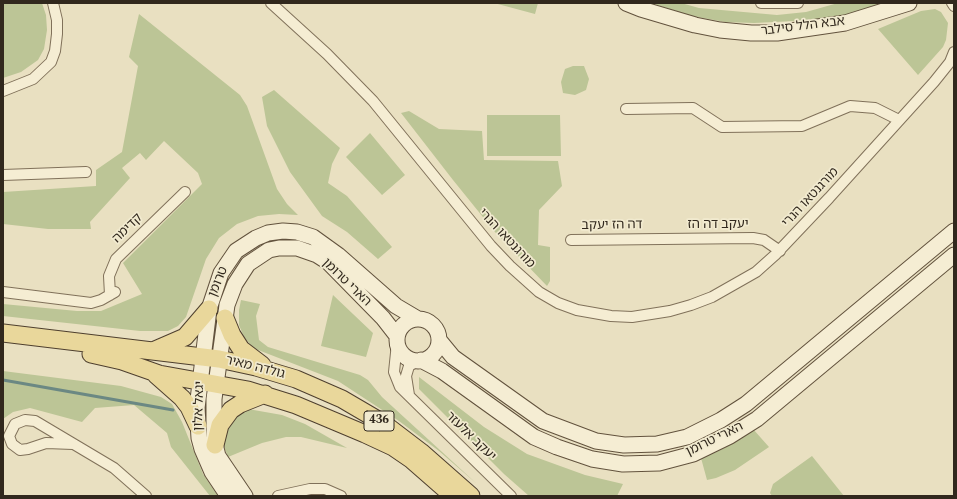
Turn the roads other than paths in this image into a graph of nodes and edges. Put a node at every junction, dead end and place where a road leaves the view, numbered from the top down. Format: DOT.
graph roads {
  1 [pos="53,3"];
  2 [pos="271,3"];
  3 [pos="626,3"];
  4 [pos="761,3"];
  5 [pos="798,3"];
  6 [pos="909,3"];
  7 [pos="952,3"];
  8 [pos="954,6"];
  9 [pos="954,52"];
  10 [pos="3,91"];
  11 [pos="626,109"];
  12 [pos="899,120"];
  13 [pos="86,172"];
  14 [pos="3,175"];
  15 [pos="185,192"];
  16 [pos="954,231"];
  17 [pos="653,239"];
  18 [pos="571,240"];
  19 [pos="780,251"];
  20 [pos="954,255"];
  21 [pos="355,270"];
  22 [pos="3,292"];
  23 [pos="209,309"];
  24 [pos="225,318"];
  25 [pos="418,319"];
  26 [pos="3,332"];
  27 [pos="397,340"];
  28 [pos="439,340"];
  29 [pos="3,344"];
  30 [pos="152,351"];
  31 [pos="211,358"];
  32 [pos="419,361"];
  33 [pos="271,370"];
  34 [pos="151,372"];
  35 [pos="208,383"];
  36 [pos="265,394"];
  37 [pos="409,396"];
  38 [pos="198,426"];
  39 [pos="6,435"];
  40 [pos="73,444"];
  41 [pos="215,445"];
  42 [pos="287,495"];
  43 [pos="146,496"];
  44 [pos="228,496"];
  45 [pos="245,496"];
  46 [pos="278,496"];
  47 [pos="342,496"];
  48 [pos="453,496"];
  49 [pos="471,496"];
  50 [pos="511,496"];
  1 -- 10 [label="street"];
  2 -- 19 [label="street, מורגנטאו הנרי"];
  3 -- 6 [label="street, אבא הלל סילבר"];
  4 -- 5 [label="street"];
  7 -- 8 [label="street"];
  9 -- 12 [label="street, מורגנטאו הנרי"];
  11 -- 12 [label="street"];
  12 -- 19 [label="street, מורגנטאו הנרי"];
  13 -- 14 [label="street"];
  15 -- 22 [label="street, קדימה"];
  16 -- 28 [label="street, הארי טרומן"];
  17 -- 18 [label="street, דה הז יעקב"];
  17 -- 19 [label="street, יעקב דה הז"];
  20 -- 32 [label="street, הארי טרומן"];
  21 -- 23 [label="street, טרומן"];
  21 -- 25 [label="street, הארי טרומן"];
  23 -- 30 [label="main road"];
  23 -- 31 [label="street"];
  24 -- 27 [label="street, הארי טרומן"];
  24 -- 31 [label="street, הארי טרומן"];
  24 -- 33 [label="main road"];
  25 -- 27 [label="street"];
  25 -- 28 [label="street"];
  26 -- 30 [label="main road, גולדה מאיר / 436"];
  27 -- 32 [label="street"];
  27 -- 37 [label="street, יעקב אלעזר"];
  28 -- 32 [label="street"];
  29 -- 34 [label="main road, גולדה מאיר / 436"];
  30 -- 31 [label="main road, גולדה מאיר / 436"];
  31 -- 33 [label="main road, גולדה מאיר / 436"];
  31 -- 35 [label="street, יגאל אלון"];
  32 -- 37 [label="street"];
  33 -- 49 [label="main road, גולדה מאיר / 436"];
  34 -- 35 [label="main road, גולדה מאיר / 436"];
  34 -- 38 [label="main road"];
  35 -- 36 [label="main road, גולדה מאיר / 436"];
  35 -- 38 [label="street, יגאל אלון"];
  35 -- 41 [label="street, יגאל אלון"];
  36 -- 41 [label="main road"];
  36 -- 48 [label="main road, גולדה מאיר / 436"];
  37 -- 50 [label="street, יעקב אלעזר"];
  38 -- 44 [label="street, יגאל אלון"];
  39 -- 40 [label="street"];
  39 -- 40 [label="street"];
  40 -- 43 [label="street"];
  41 -- 45 [label="street, יגאל אלון"];
  42 -- 46 [label="street"];
  42 -- 47 [label="street"];
}
